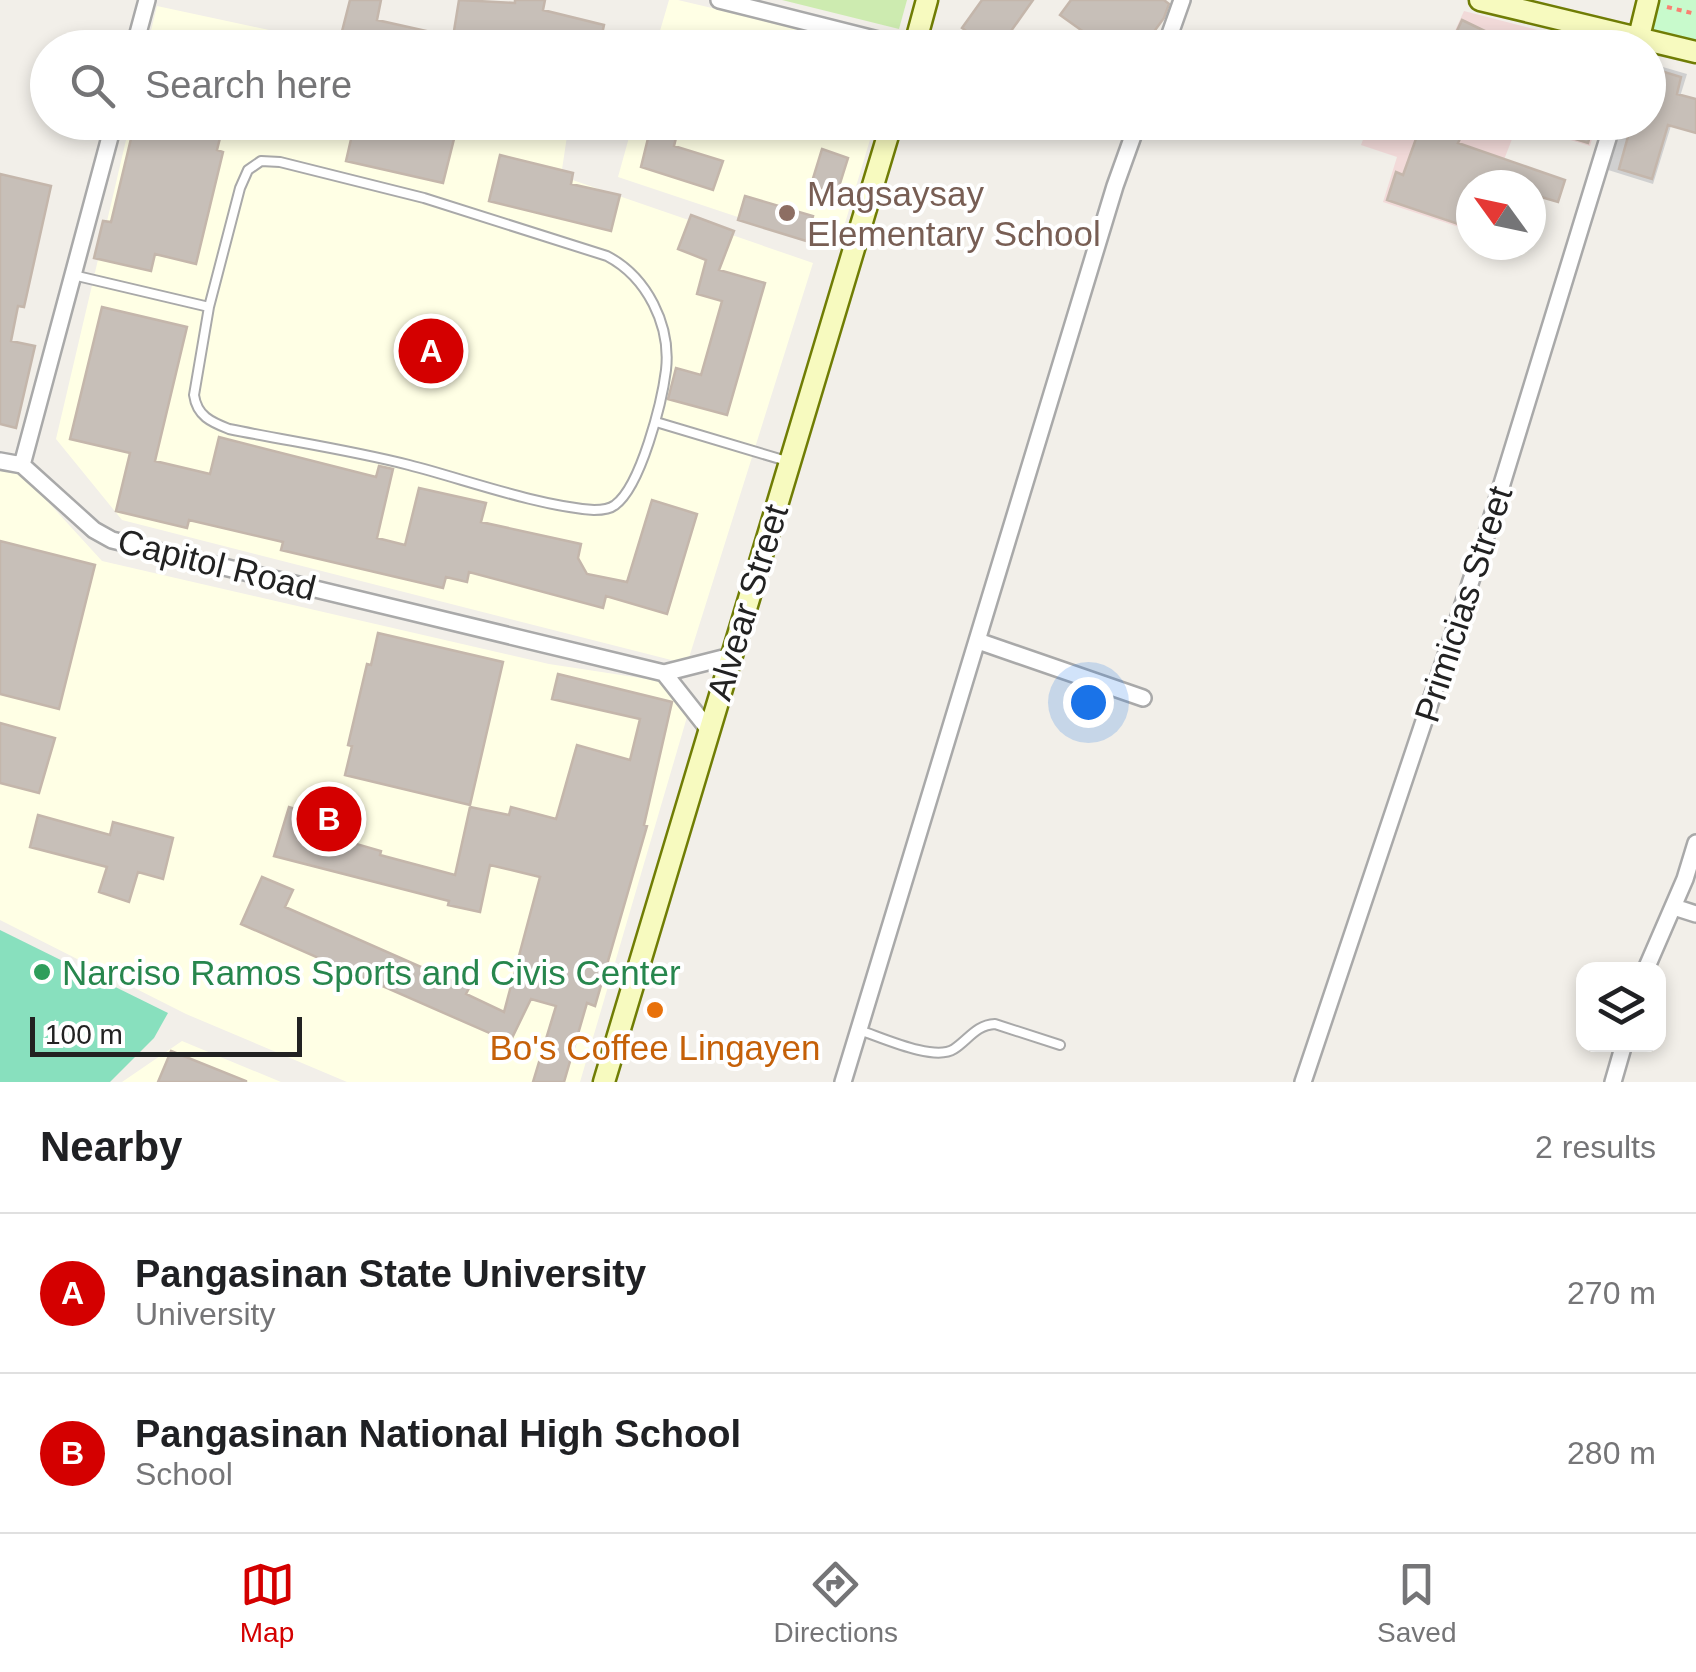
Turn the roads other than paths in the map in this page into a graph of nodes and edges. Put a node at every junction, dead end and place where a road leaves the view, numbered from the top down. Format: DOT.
graph roads {
  1 [pos="147,0"];
  2 [pos="719,0"];
  3 [pos="927,0"];
  4 [pos="1182,0"];
  5 [pos="1480,0"];
  6 [pos="1647,1"];
  7 [pos="139,30"];
  8 [pos="840,30"];
  9 [pos="918,30"];
  10 [pos="1171,30"];
  11 [pos="1592,30"];
  12 [pos="1640,30"];
  13 [pos="1666,47"];
  14 [pos="1696,52"];
  15 [pos="109,140"];
  16 [pos="887,140"];
  17 [pos="1132,140"];
  18 [pos="1607,140"];
  19 [pos="73,275"];
  20 [pos="210,307"];
  21 [pos="656,422"];
  22 [pos="0,461"];
  23 [pos="790,462"];
  24 [pos="22,465"];
  25 [pos="978,641"];
  26 [pos="731,656"];
  27 [pos="664,673"];
  28 [pos="1143,698"];
  29 [pos="709,730"];
  30 [pos="1696,843"];
  31 [pos="1674,906"];
  32 [pos="1696,914"];
  33 [pos="1650,962"];
  34 [pos="859,1030"];
  35 [pos="1060,1045"];
  36 [pos="1622,1052"];
  37 [pos="604,1082"];
  38 [pos="843,1082"];
  39 [pos="1303,1082"];
  40 [pos="1613,1082"];
  1 -- 7 [label="street"];
  2 -- 8 [label="street"];
  3 -- 9 [label="street"];
  4 -- 10 [label="street"];
  5 -- 11 [label="street"];
  6 -- 12 [label="street"];
  13 -- 14 [label="street"];
  15 -- 19 [label="street"];
  16 -- 23 [label="street, Alvear Street"];
  17 -- 25 [label="street"];
  18 -- 39 [label="street, Primicias Street"];
  19 -- 20 [label="lane"];
  19 -- 24 [label="street"];
  20 -- 21 [label="lane"];
  20 -- 21 [label="lane"];
  21 -- 23 [label="lane"];
  22 -- 24 [label="street"];
  23 -- 26 [label="street, Alvear Street"];
  24 -- 27 [label="street, Capitol Road"];
  25 -- 28 [label="street"];
  25 -- 34 [label="street"];
  26 -- 27 [label="street, Capitol Road"];
  26 -- 29 [label="street, Alvear Street"];
  27 -- 29 [label="street"];
  29 -- 37 [label="street, Alvear Street"];
  30 -- 31 [label="street"];
  31 -- 32 [label="street"];
  31 -- 33 [label="street"];
  34 -- 35 [label="lane"];
  34 -- 38 [label="street"];
  36 -- 40 [label="street"];
}
